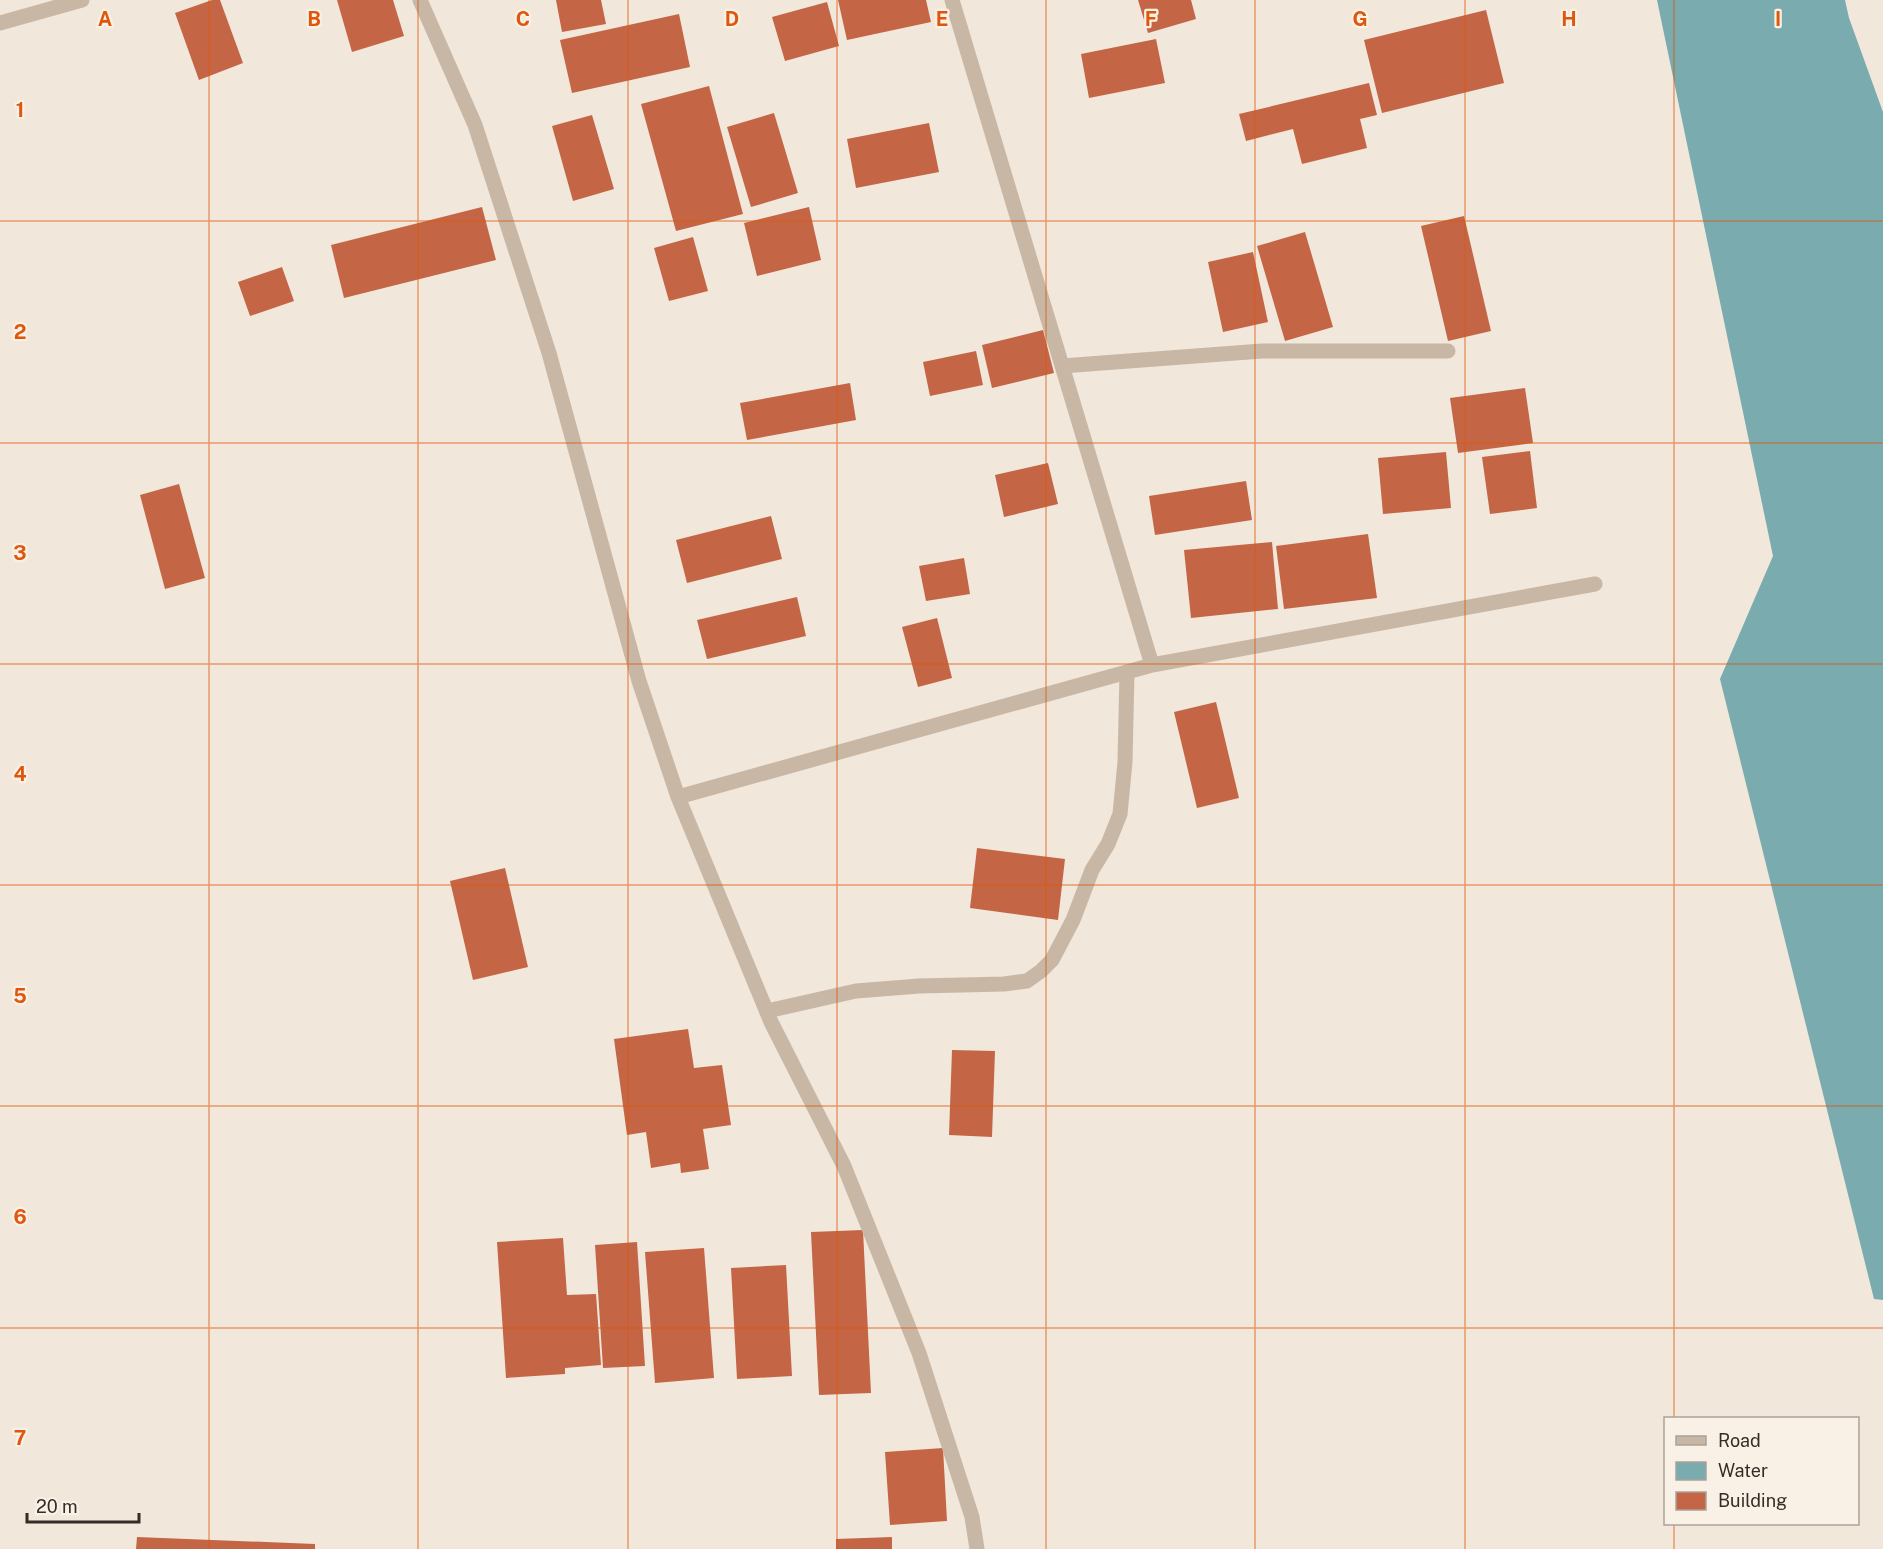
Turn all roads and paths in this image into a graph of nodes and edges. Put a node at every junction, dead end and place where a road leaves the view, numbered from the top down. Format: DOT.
graph roads {
  1 [pos="82,0"];
  2 [pos="420,0"];
  3 [pos="952,0"];
  4 [pos="0,23"];
  5 [pos="1448,351"];
  6 [pos="1062,366"];
  7 [pos="1595,584"];
  8 [pos="1152,665"];
  9 [pos="1127,672"];
  10 [pos="678,797"];
  11 [pos="767,1011"];
  12 [pos="977,1549"];
  1 -- 4 [label="street"];
  2 -- 10 [label="street"];
  3 -- 6 [label="street"];
  5 -- 6 [label="street"];
  6 -- 8 [label="street"];
  7 -- 8 [label="street"];
  8 -- 9 [label="street"];
  9 -- 10 [label="street"];
  9 -- 11 [label="street"];
  10 -- 11 [label="street"];
  11 -- 12 [label="street"];
}
